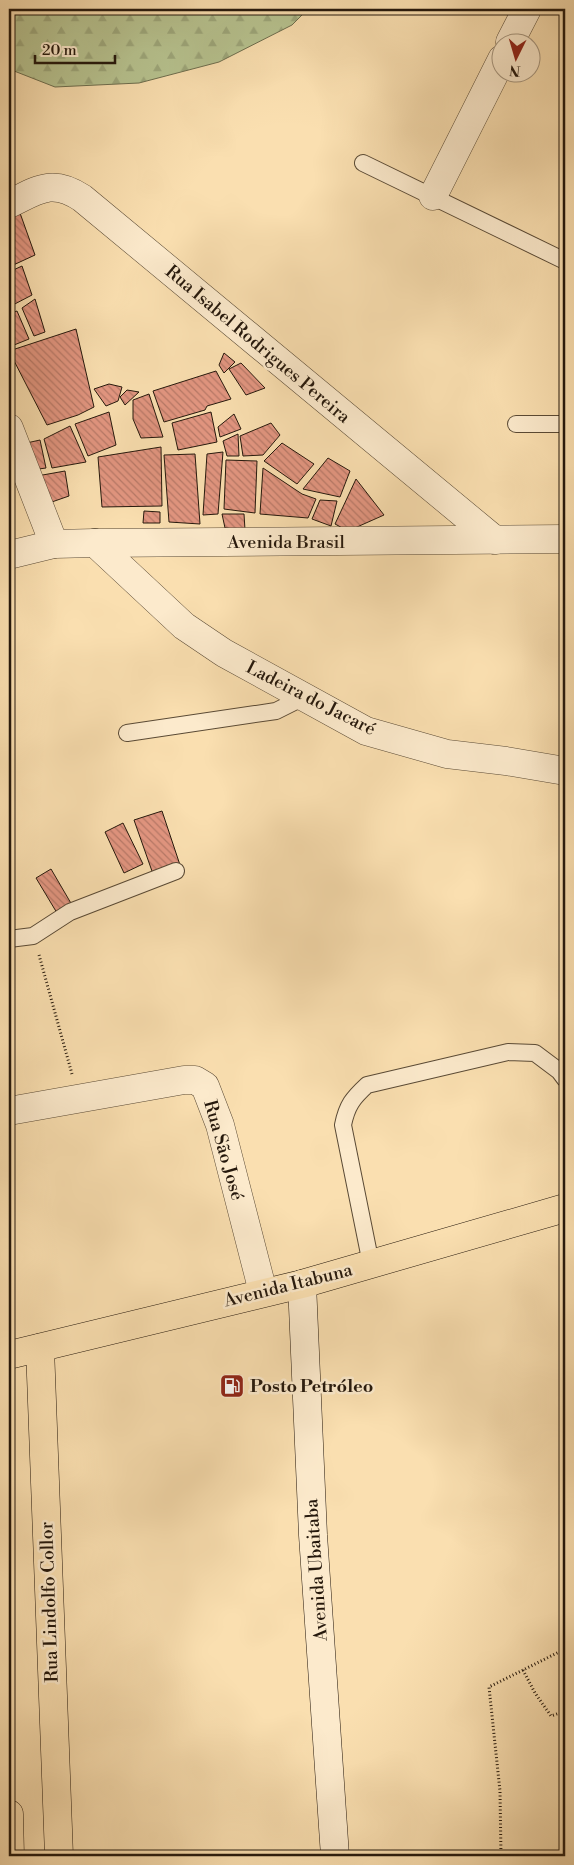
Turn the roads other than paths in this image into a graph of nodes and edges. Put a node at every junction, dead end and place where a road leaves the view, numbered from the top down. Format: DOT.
graph roads {
  1 [pos="526,9"];
  2 [pos="515,32"];
  3 [pos="492,79"];
  4 [pos="363,163"];
  5 [pos="433,196"];
  6 [pos="9,204"];
  7 [pos="565,260"];
  8 [pos="516,424"];
  9 [pos="565,424"];
  10 [pos="9,428"];
  11 [pos="565,539"];
  12 [pos="495,540"];
  13 [pos="95,543"];
  14 [pos="54,544"];
  15 [pos="9,555"];
  16 [pos="304,696"];
  17 [pos="127,733"];
  18 [pos="565,771"];
  19 [pos="176,871"];
  20 [pos="9,939"];
  21 [pos="565,1079"];
  22 [pos="9,1111"];
  23 [pos="565,1208"];
  24 [pos="371,1264"];
  25 [pos="302,1284"];
  26 [pos="263,1292"];
  27 [pos="40,1348"];
  28 [pos="9,1355"];
  29 [pos="9,1814"];
  30 [pos="10,1856"];
  31 [pos="59,1856"];
  32 [pos="335,1856"];
  1 -- 2 [label="street"];
  3 -- 5 [label="street"];
  4 -- 5 [label="lane"];
  5 -- 7 [label="lane"];
  6 -- 12 [label="street, Rua Isabel Rodrigues Pereira"];
  8 -- 9 [label="lane"];
  10 -- 14 [label="street"];
  11 -- 12 [label="street, Avenida Brasil"];
  12 -- 13 [label="street, Avenida Brasil"];
  13 -- 14 [label="street, Avenida Brasil"];
  13 -- 16 [label="street, Ladeira do Jacaré"];
  14 -- 15 [label="street, Avenida Brasil"];
  16 -- 17 [label="lane"];
  16 -- 18 [label="street, Ladeira do Jacaré"];
  19 -- 20 [label="lane"];
  21 -- 24 [label="lane"];
  22 -- 26 [label="street, Rua São José"];
  23 -- 24 [label="main road, Avenida Itabuna"];
  24 -- 25 [label="main road, Avenida Itabuna"];
  25 -- 26 [label="main road, Avenida Itabuna"];
  25 -- 32 [label="street, Avenida Ubaitaba"];
  26 -- 27 [label="main road, Avenida Itabuna"];
  27 -- 28 [label="main road, Avenida Itabuna"];
  27 -- 31 [label="main road, Rua Lindolfo Collor"];
  29 -- 30 [label="main road"];
}
